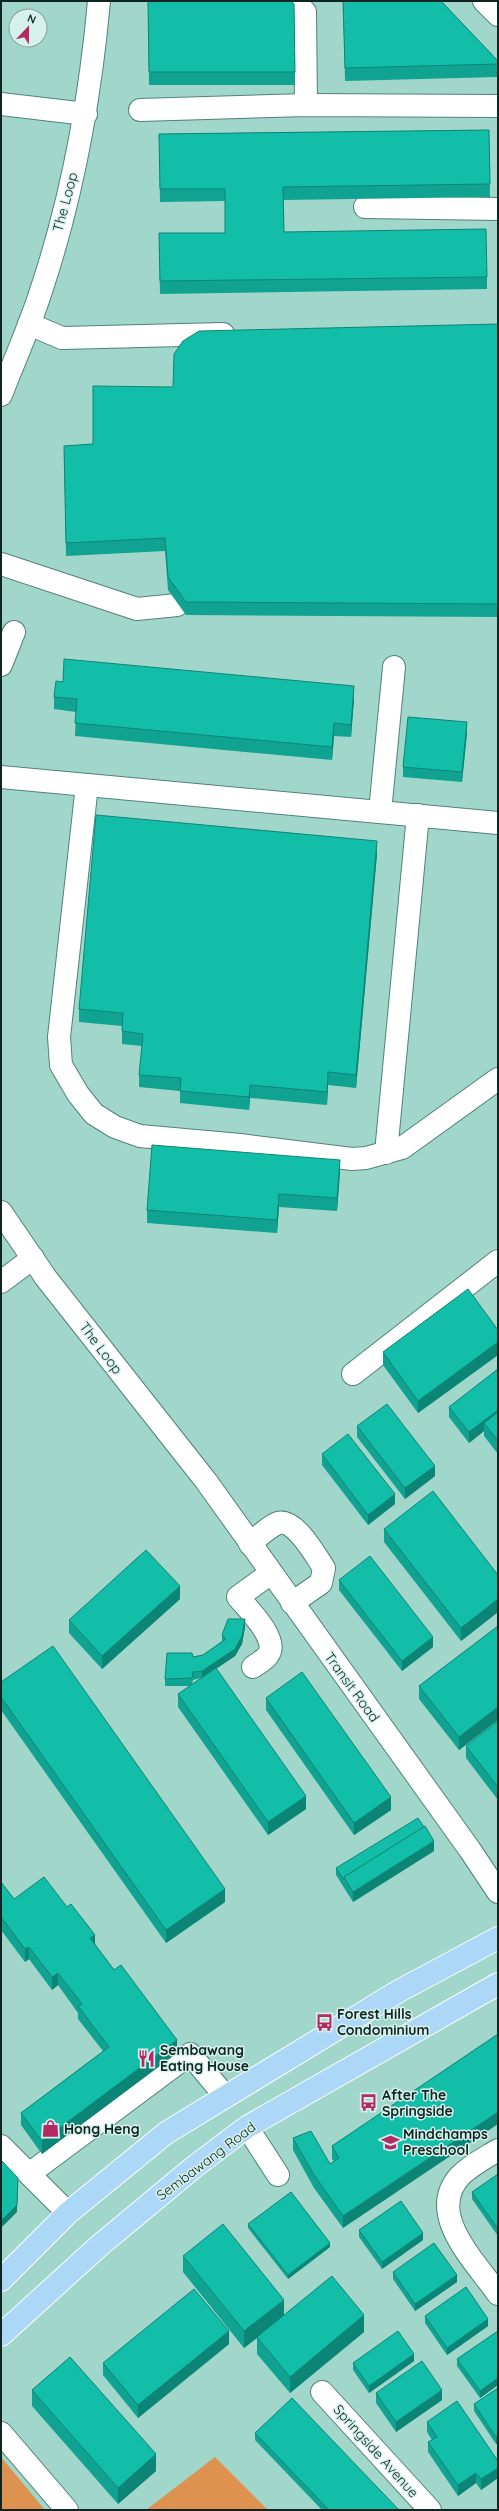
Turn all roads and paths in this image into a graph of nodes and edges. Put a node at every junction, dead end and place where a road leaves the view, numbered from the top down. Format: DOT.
graph roads {
  1 [pos="99,1"];
  2 [pos="294,1"];
  3 [pos="484,1"];
  4 [pos="498,15"];
  5 [pos="1,104"];
  6 [pos="306,105"];
  7 [pos="498,106"];
  8 [pos="140,110"];
  9 [pos="86,114"];
  10 [pos="365,207"];
  11 [pos="498,209"];
  12 [pos="29,324"];
  13 [pos="244,333"];
  14 [pos="1,395"];
  15 [pos="1,564"];
  16 [pos="177,605"];
  17 [pos="14,632"];
  18 [pos="1,665"];
  19 [pos="394,667"];
  20 [pos="1,778"];
  21 [pos="87,785"];
  22 [pos="380,812"];
  23 [pos="418,815"];
  24 [pos="498,823"];
  25 [pos="498,1079"];
  26 [pos="386,1153"];
  27 [pos="1,1212"];
  28 [pos="33,1258"];
  29 [pos="498,1261"];
  30 [pos="1,1282"];
  31 [pos="353,1374"];
  32 [pos="206,1481"];
  33 [pos="250,1544"];
  34 [pos="271,1573"];
  35 [pos="292,1603"];
  36 [pos="253,1667"];
  37 [pos="498,1892"];
  38 [pos="498,1938"];
  39 [pos="498,1985"];
  40 [pos="226,2096"];
  41 [pos="247,2127"];
  42 [pos="1,2146"];
  43 [pos="498,2150"];
  44 [pos="29,2174"];
  45 [pos="278,2175"];
  46 [pos="68,2214"];
  47 [pos="1,2280"];
  48 [pos="498,2294"];
  49 [pos="1,2335"];
  50 [pos="322,2392"];
  51 [pos="1,2433"];
  52 [pos="67,2510"];
  53 [pos="430,2510"];
  1 -- 9 [label="street, The Loop"];
  2 -- 6 [label="street"];
  3 -- 4 [label="street"];
  5 -- 9 [label="street"];
  6 -- 7 [label="street"];
  6 -- 8 [label="street"];
  9 -- 12 [label="street, The Loop"];
  10 -- 11 [label="street"];
  12 -- 13 [label="street"];
  12 -- 14 [label="street, The Loop"];
  15 -- 16 [label="street"];
  17 -- 18 [label="street"];
  19 -- 22 [label="street"];
  20 -- 21 [label="street"];
  21 -- 22 [label="street"];
  21 -- 26 [label="street"];
  22 -- 23 [label="street"];
  23 -- 24 [label="street"];
  23 -- 26 [label="street"];
  25 -- 26 [label="street"];
  27 -- 28 [label="street, The Loop"];
  28 -- 30 [label="street"];
  28 -- 32 [label="street, The Loop"];
  29 -- 31 [label="street"];
  32 -- 33 [label="street, Transit Road"];
  33 -- 34 [label="street, Transit Road"];
  33 -- 35 [label="street"];
  34 -- 35 [label="street, Transit Road"];
  34 -- 36 [label="street"];
  35 -- 37 [label="street, Transit Road"];
  38 -- 40 [label="main road"];
  39 -- 41 [label="main road, Sembawang Road"];
  40 -- 44 [label="street"];
  40 -- 46 [label="main road"];
  41 -- 45 [label="street"];
  41 -- 49 [label="main road, Sembawang Road"];
  42 -- 44 [label="street"];
  43 -- 48 [label="street"];
  44 -- 46 [label="street"];
  46 -- 47 [label="main road"];
  50 -- 53 [label="street, Springside Avenue"];
  51 -- 52 [label="street"];
}
